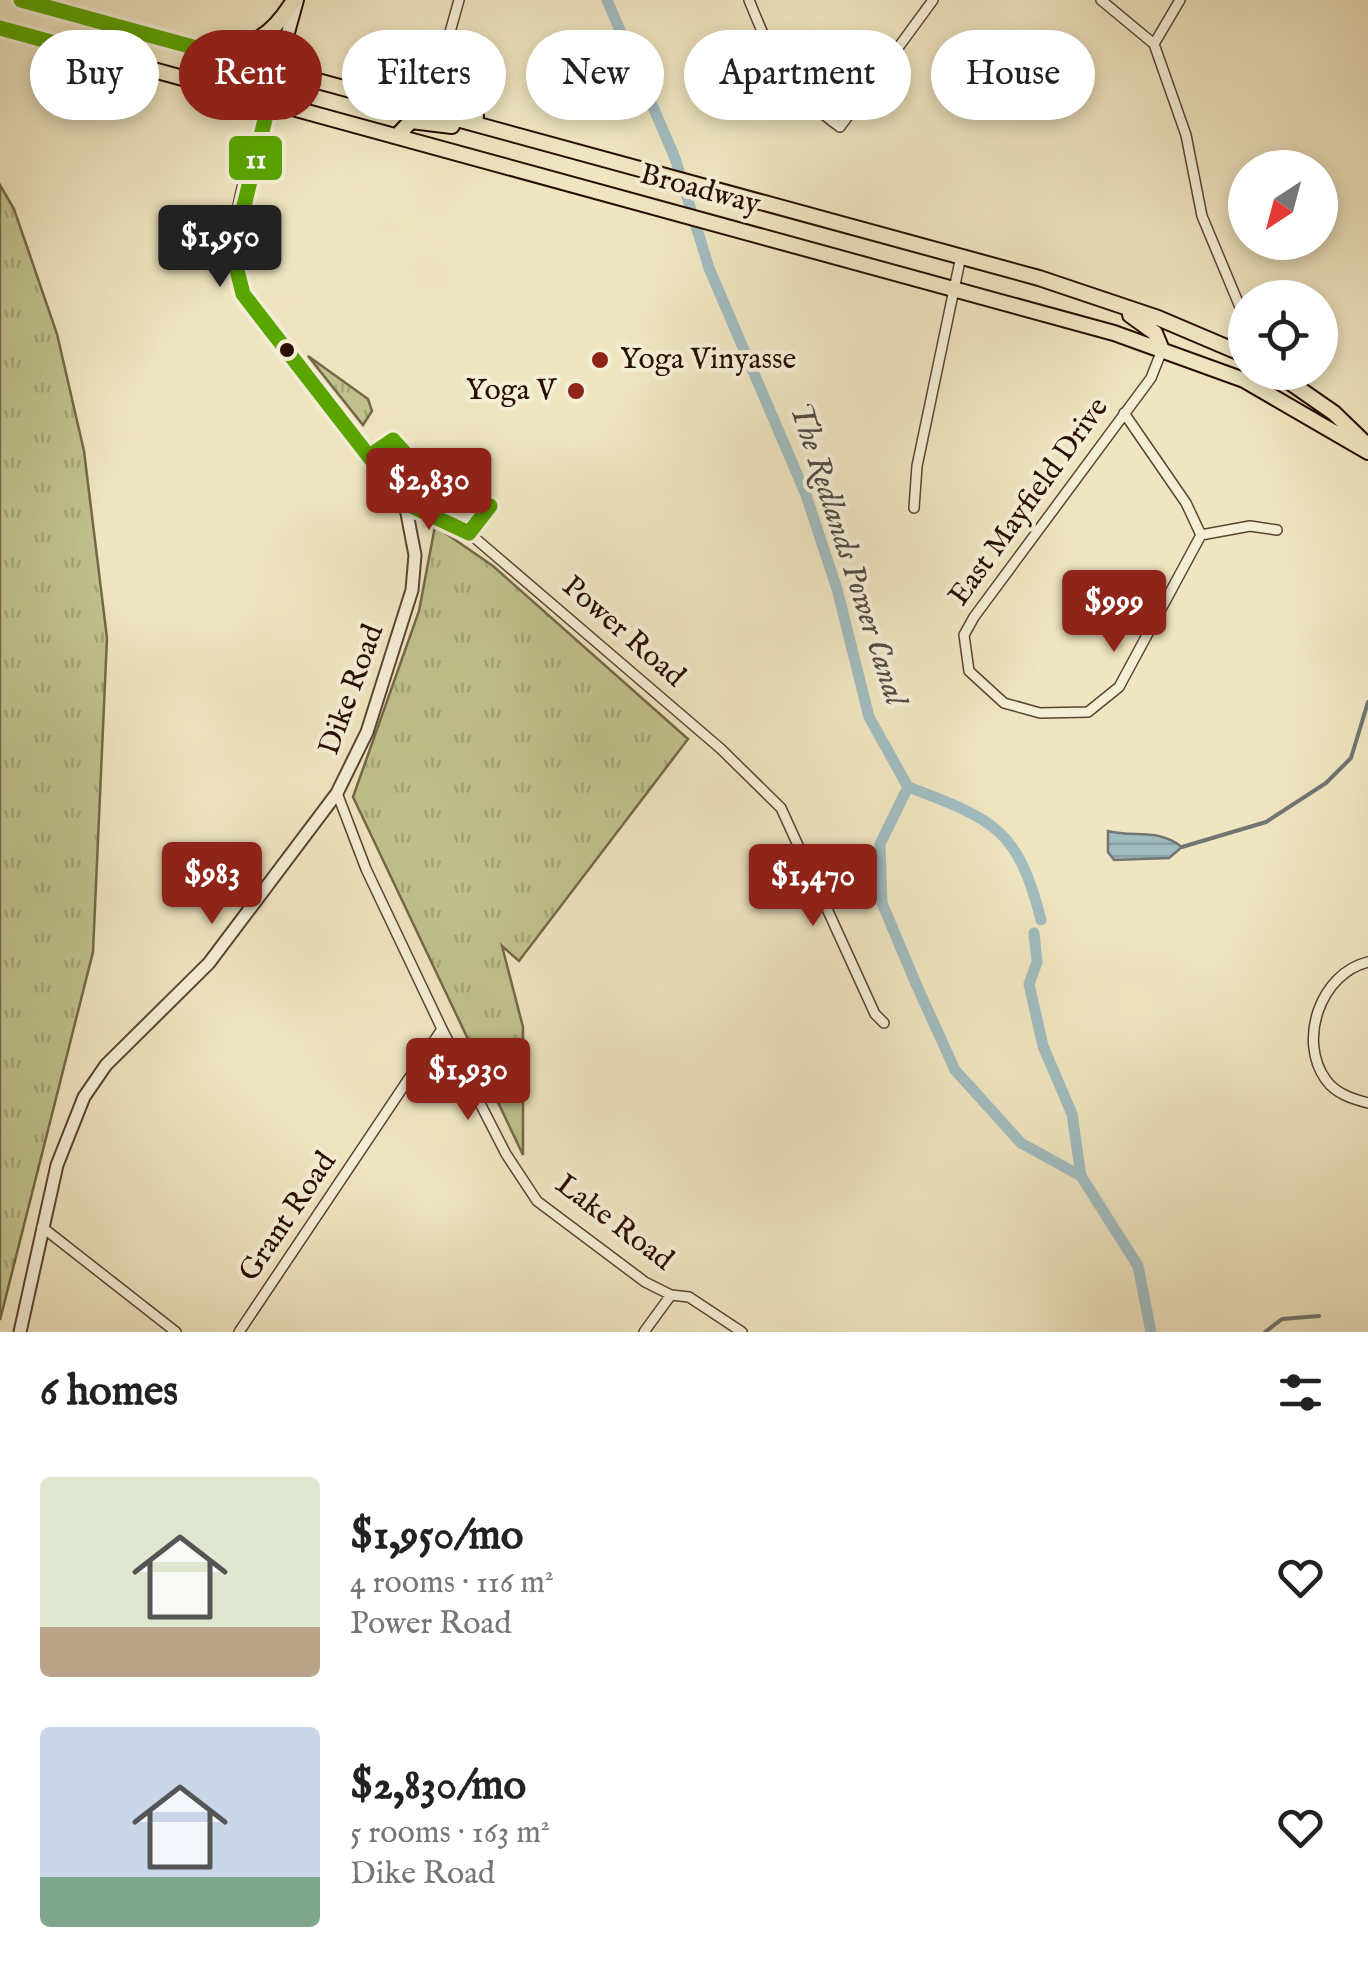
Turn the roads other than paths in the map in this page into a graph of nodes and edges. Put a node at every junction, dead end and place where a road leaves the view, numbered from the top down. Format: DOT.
graph roads {
  1 [pos="21,0"];
  2 [pos="295,0"];
  3 [pos="459,0"];
  4 [pos="749,0"];
  5 [pos="933,0"];
  6 [pos="1101,0"];
  7 [pos="1180,0"];
  8 [pos="0,28"];
  9 [pos="130,30"];
  10 [pos="288,30"];
  11 [pos="450,30"];
  12 [pos="159,37"];
  13 [pos="1154,44"];
  14 [pos="179,77"];
  15 [pos="322,116"];
  16 [pos="265,120"];
  17 [pos="461,120"];
  18 [pos="489,120"];
  19 [pos="397,136"];
  20 [pos="542,142"];
  21 [pos="961,256"];
  22 [pos="1229,280"];
  23 [pos="1065,286"];
  24 [pos="954,289"];
  25 [pos="1228,348"];
  26 [pos="1162,350"];
  27 [pos="1301,390"];
  28 [pos="1124,414"];
  29 [pos="1368,449"];
  30 [pos="405,503"];
  31 [pos="914,508"];
  32 [pos="1278,530"];
  33 [pos="1201,534"];
  34 [pos="337,792"];
  35 [pos="1368,962"];
  36 [pos="884,1023"];
  37 [pos="442,1029"];
  38 [pos="1368,1103"];
  39 [pos="42,1226"];
  40 [pos="671,1295"];
  41 [pos="20,1332"];
  42 [pos="176,1332"];
  43 [pos="239,1332"];
  44 [pos="644,1332"];
  45 [pos="742,1332"];
  1 -- 9 [label="main road, Broadway"];
  2 -- 10 [label="main road"];
  2 -- 12 [label="main road"];
  3 -- 11 [label="street"];
  4 -- 5 [label="street"];
  6 -- 13 [label="street"];
  7 -- 13 [label="street"];
  8 -- 14 [label="main road, Broadway"];
  13 -- 22 [label="street"];
  15 -- 19 [label="main road, Broadway"];
  16 -- 30 [label="street, Power Road"];
  17 -- 20 [label="main road, Broadway"];
  18 -- 20 [label="main road"];
  19 -- 20 [label="main road"];
  19 -- 24 [label="main road, Broadway"];
  20 -- 21 [label="main road, Broadway"];
  21 -- 23 [label="main road, Broadway"];
  21 -- 24 [label="street"];
  23 -- 25 [label="main road, Broadway"];
  23 -- 26 [label="main road"];
  24 -- 26 [label="main road, Broadway"];
  24 -- 31 [label="street"];
  26 -- 28 [label="street, East Mayfield Drive"];
  26 -- 29 [label="main road, Broadway"];
  27 -- 29 [label="main road, Broadway"];
  28 -- 33 [label="street"];
  28 -- 33 [label="street, East Mayfield Drive"];
  30 -- 34 [label="street, Dike Road"];
  30 -- 36 [label="street, Power Road"];
  32 -- 33 [label="street"];
  34 -- 37 [label="street, Lake Road"];
  34 -- 39 [label="street, Dike Road"];
  35 -- 38 [label="street"];
  37 -- 40 [label="street, Lake Road"];
  37 -- 43 [label="street, Grant Road"];
  39 -- 41 [label="street, Dike Road"];
  39 -- 42 [label="street"];
  40 -- 44 [label="street"];
  40 -- 45 [label="street, Lake Road"];
}
